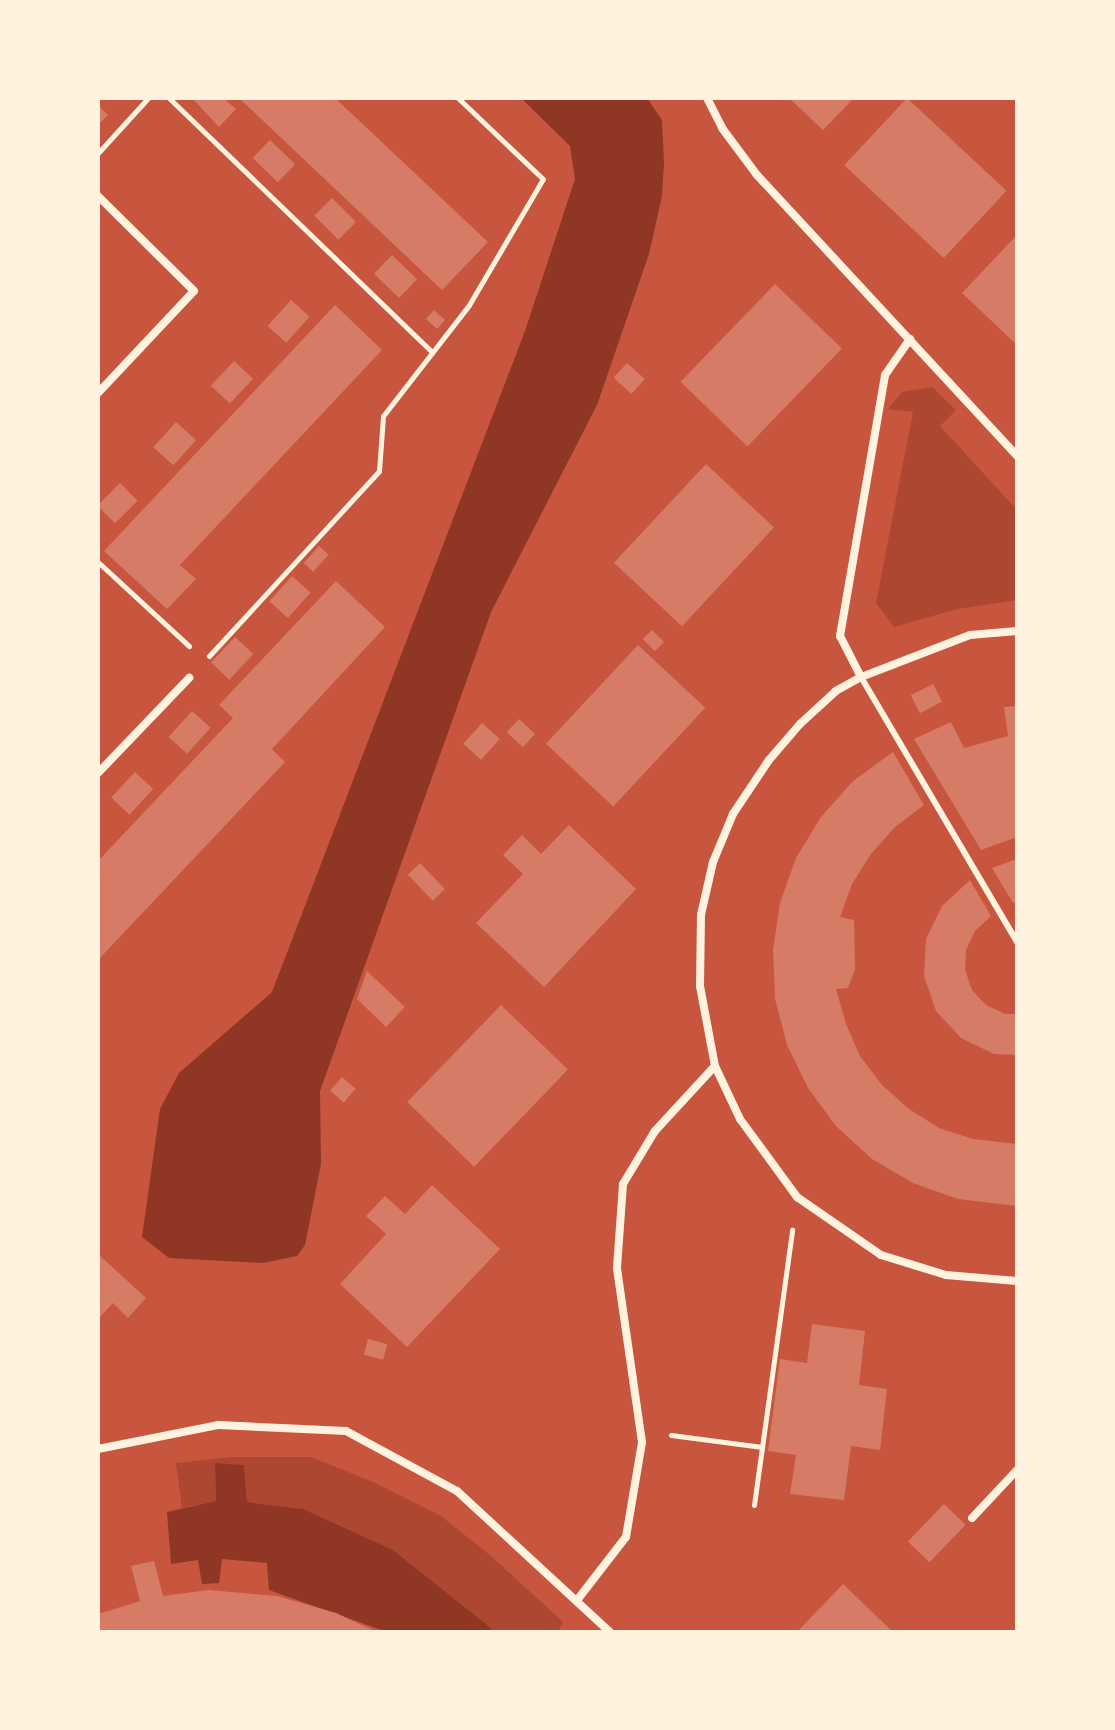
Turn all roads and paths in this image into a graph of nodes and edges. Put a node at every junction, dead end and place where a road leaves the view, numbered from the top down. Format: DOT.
graph roads {
  1 [pos="148,98"];
  2 [pos="169,98"];
  3 [pos="458,98"];
  4 [pos="707,98"];
  5 [pos="98,153"];
  6 [pos="98,196"];
  7 [pos="910,339"];
  8 [pos="432,352"];
  9 [pos="98,393"];
  10 [pos="1017,456"];
  11 [pos="98,562"];
  12 [pos="1017,631"];
  13 [pos="205,660"];
  14 [pos="861,677"];
  15 [pos="189,678"];
  16 [pos="98,773"];
  17 [pos="1017,942"];
  18 [pos="715,1066"];
  19 [pos="797,1197"];
  20 [pos="1017,1281"];
  21 [pos="640,1432"];
  22 [pos="762,1447"];
  23 [pos="98,1449"];
  24 [pos="1017,1470"];
  25 [pos="754,1505"];
  26 [pos="972,1518"];
  27 [pos="578,1599"];
  28 [pos="608,1631"];
  1 -- 5 [label="path"];
  2 -- 8 [label="path"];
  3 -- 8 [label="path"];
  4 -- 7 [label="street"];
  6 -- 9 [label="street"];
  7 -- 10 [label="street"];
  7 -- 14 [label="street"];
  8 -- 13 [label="path"];
  11 -- 13 [label="path"];
  12 -- 14 [label="street"];
  13 -- 15 [label="path"];
  14 -- 17 [label="lane"];
  14 -- 18 [label="street"];
  15 -- 16 [label="street"];
  18 -- 19 [label="street"];
  18 -- 21 [label="street"];
  19 -- 20 [label="street"];
  19 -- 22 [label="path"];
  21 -- 22 [label="path"];
  21 -- 27 [label="street"];
  22 -- 25 [label="path"];
  23 -- 27 [label="street"];
  24 -- 26 [label="street"];
  27 -- 28 [label="street"];
}
